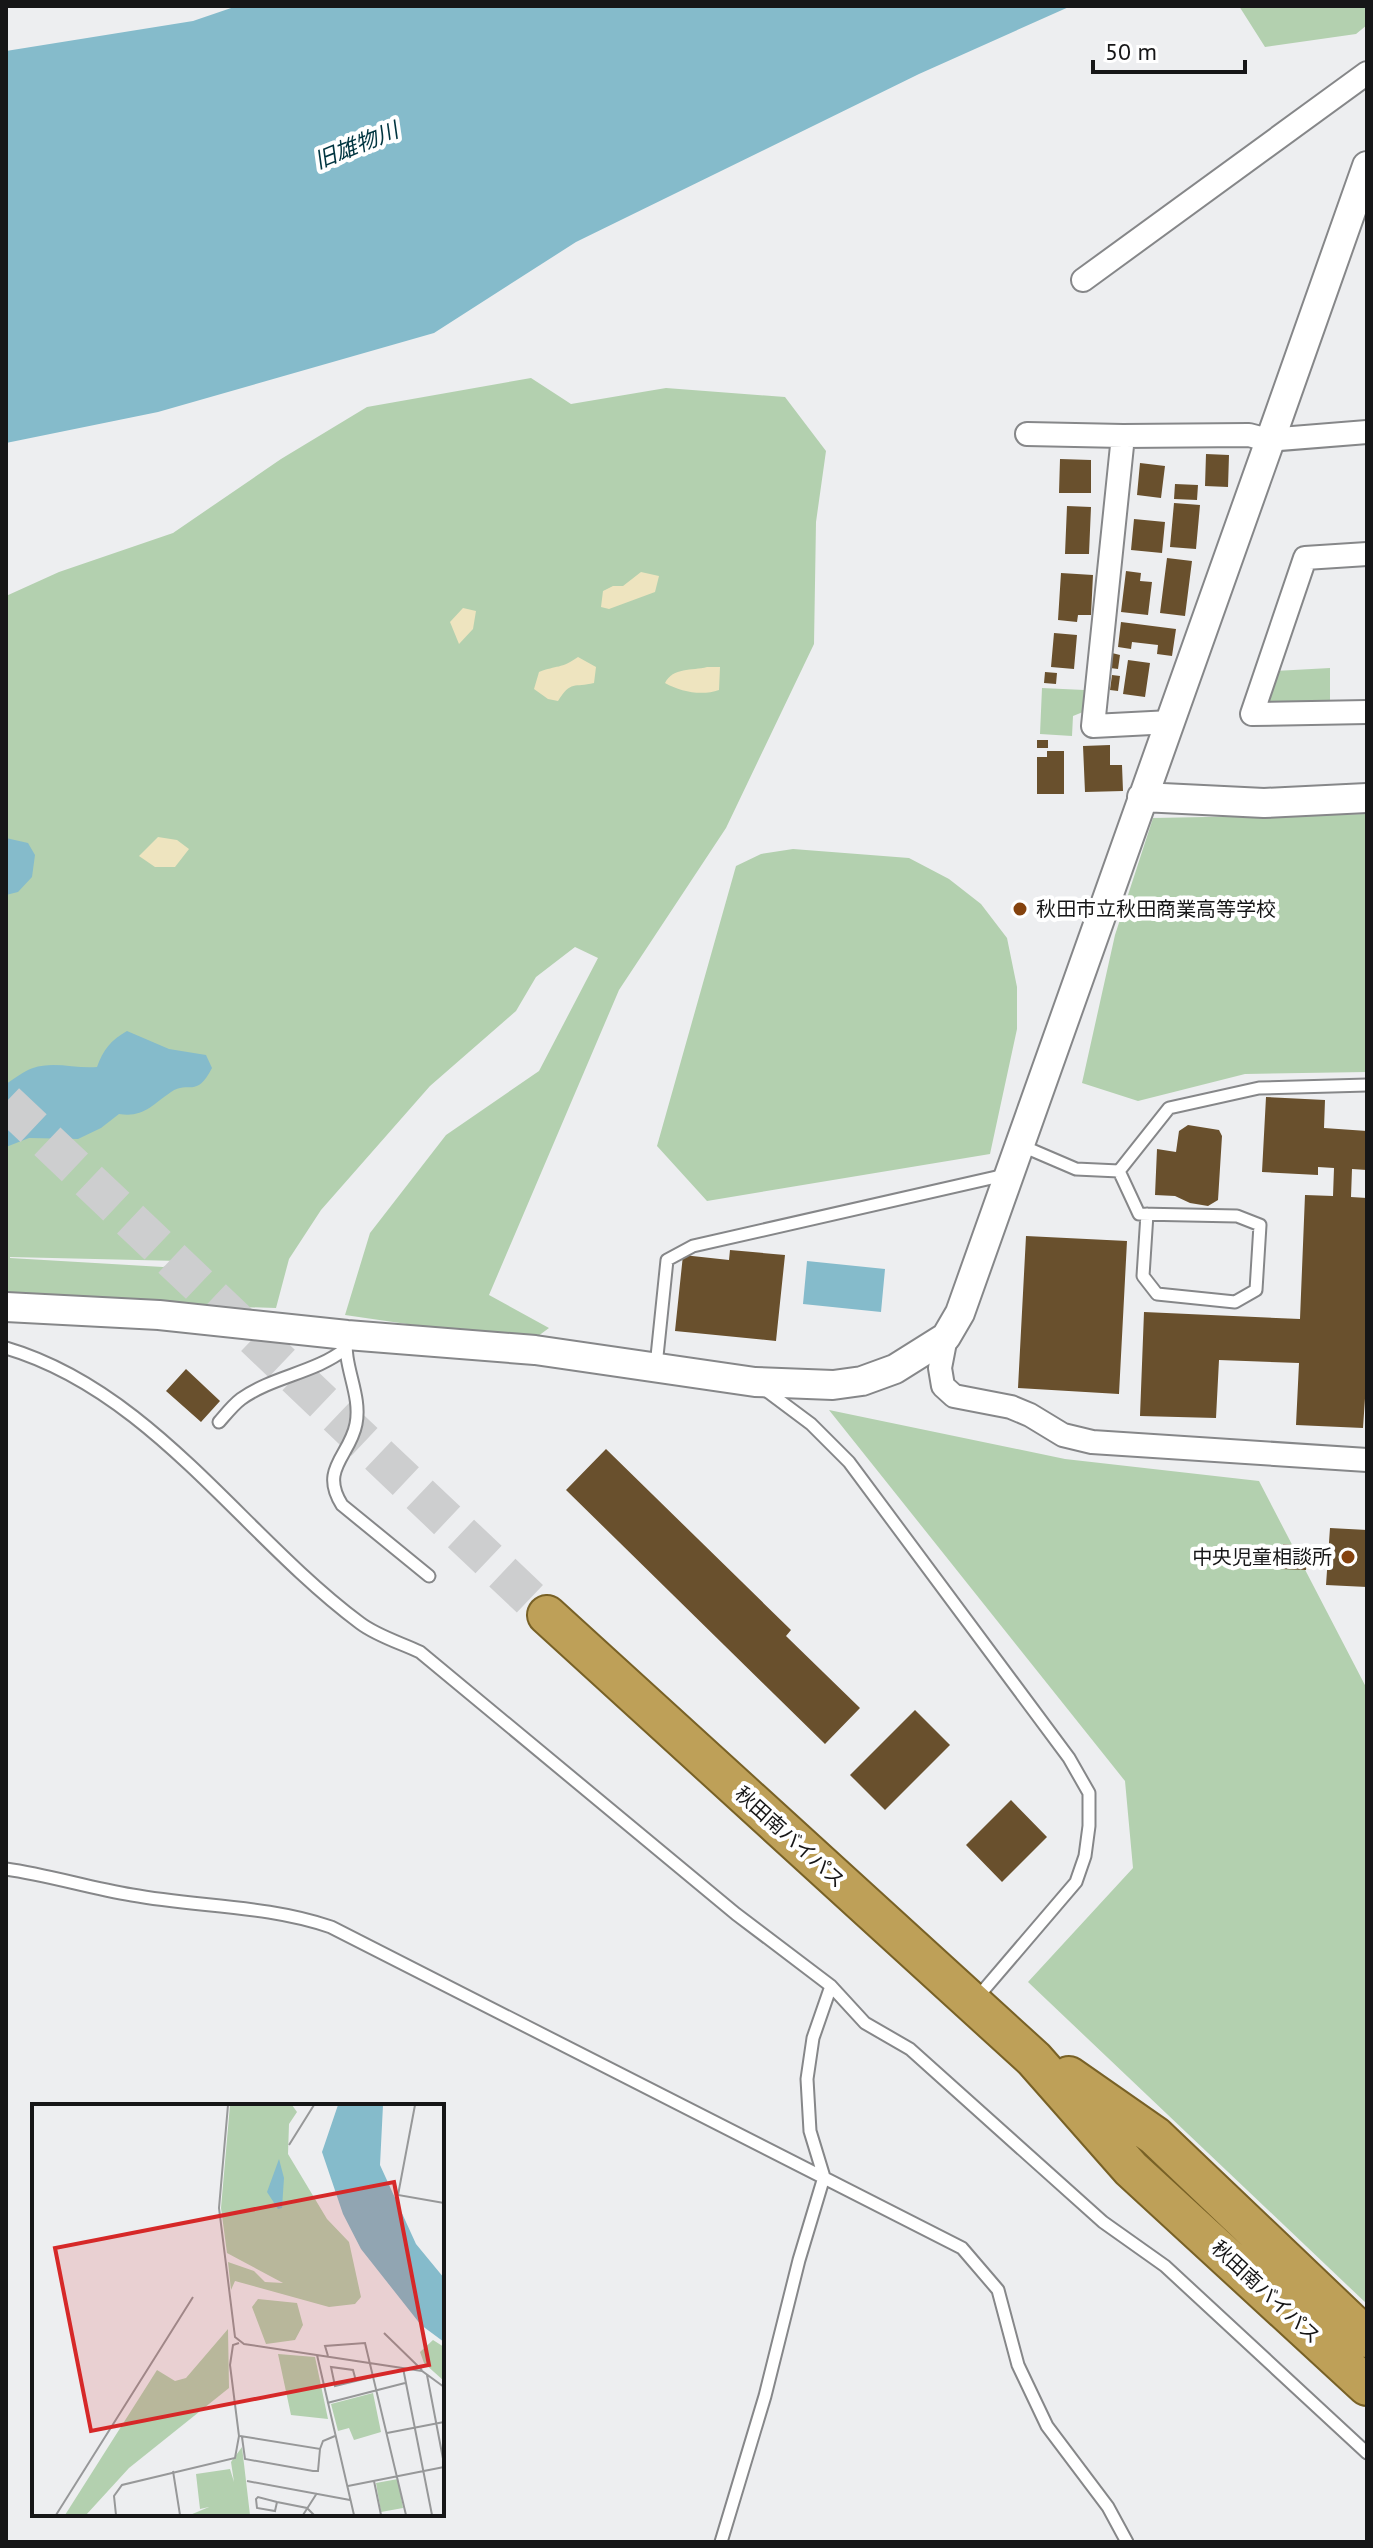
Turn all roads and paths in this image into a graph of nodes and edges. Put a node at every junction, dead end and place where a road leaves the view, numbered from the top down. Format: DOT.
graph roads {
  1 [pos="1367,73"];
  2 [pos="1364,182"];
  3 [pos="1083,280"];
  4 [pos="1367,432"];
  5 [pos="1027,434"];
  6 [pos="1123,436"];
  7 [pos="1268,440"];
  8 [pos="1367,554"];
  9 [pos="1367,712"];
  10 [pos="1171,722"];
  11 [pos="1142,797"];
  12 [pos="1367,798"];
  13 [pos="1367,1085"];
  14 [pos="1020,1145"];
  15 [pos="1119,1171"];
  16 [pos="1009,1174"];
  17 [pos="1147,1214"];
  18 [pos="6,1307"];
  19 [pos="946,1337"];
  20 [pos="346,1342"];
  21 [pos="6,1348"];
  22 [pos="656,1368"];
  23 [pos="755,1382"];
  24 [pos="219,1422"];
  25 [pos="1367,1460"];
  26 [pos="429,1576"];
  27 [pos="547,1615"];
  28 [pos="6,1869"];
  29 [pos="831,1986"];
  30 [pos="973,2003"];
  31 [pos="1034,2059"];
  32 [pos="824,2177"];
  33 [pos="1367,2338"];
  34 [pos="1367,2386"];
  35 [pos="1367,2453"];
  36 [pos="721,2542"];
  37 [pos="1127,2542"];
  1 -- 3 [label="street"];
  2 -- 7 [label="street"];
  4 -- 7 [label="street"];
  5 -- 6 [label="street"];
  6 -- 7 [label="street"];
  6 -- 10 [label="street"];
  7 -- 10 [label="street"];
  8 -- 9 [label="street"];
  10 -- 11 [label="street"];
  11 -- 12 [label="street"];
  11 -- 14 [label="street"];
  13 -- 15 [label="lane"];
  14 -- 15 [label="lane"];
  14 -- 16 [label="street"];
  15 -- 17 [label="lane"];
  16 -- 19 [label="street"];
  16 -- 22 [label="lane"];
  17 -- 17 [label="lane"];
  18 -- 20 [label="street"];
  19 -- 23 [label="street"];
  19 -- 25 [label="street"];
  20 -- 22 [label="street"];
  20 -- 24 [label="lane"];
  20 -- 26 [label="lane"];
  21 -- 29 [label="lane"];
  22 -- 23 [label="street"];
  23 -- 30 [label="lane"];
  27 -- 30 [label="highway, 秋田南バイパス"];
  28 -- 32 [label="lane"];
  29 -- 32 [label="lane"];
  29 -- 35 [label="lane"];
  30 -- 31 [label="highway, 秋田南バイパス"];
  31 -- 33 [label="highway, 秋田南バイパス"];
  31 -- 34 [label="highway, 秋田南バイパス"];
  32 -- 36 [label="lane"];
  32 -- 37 [label="lane"];
}
